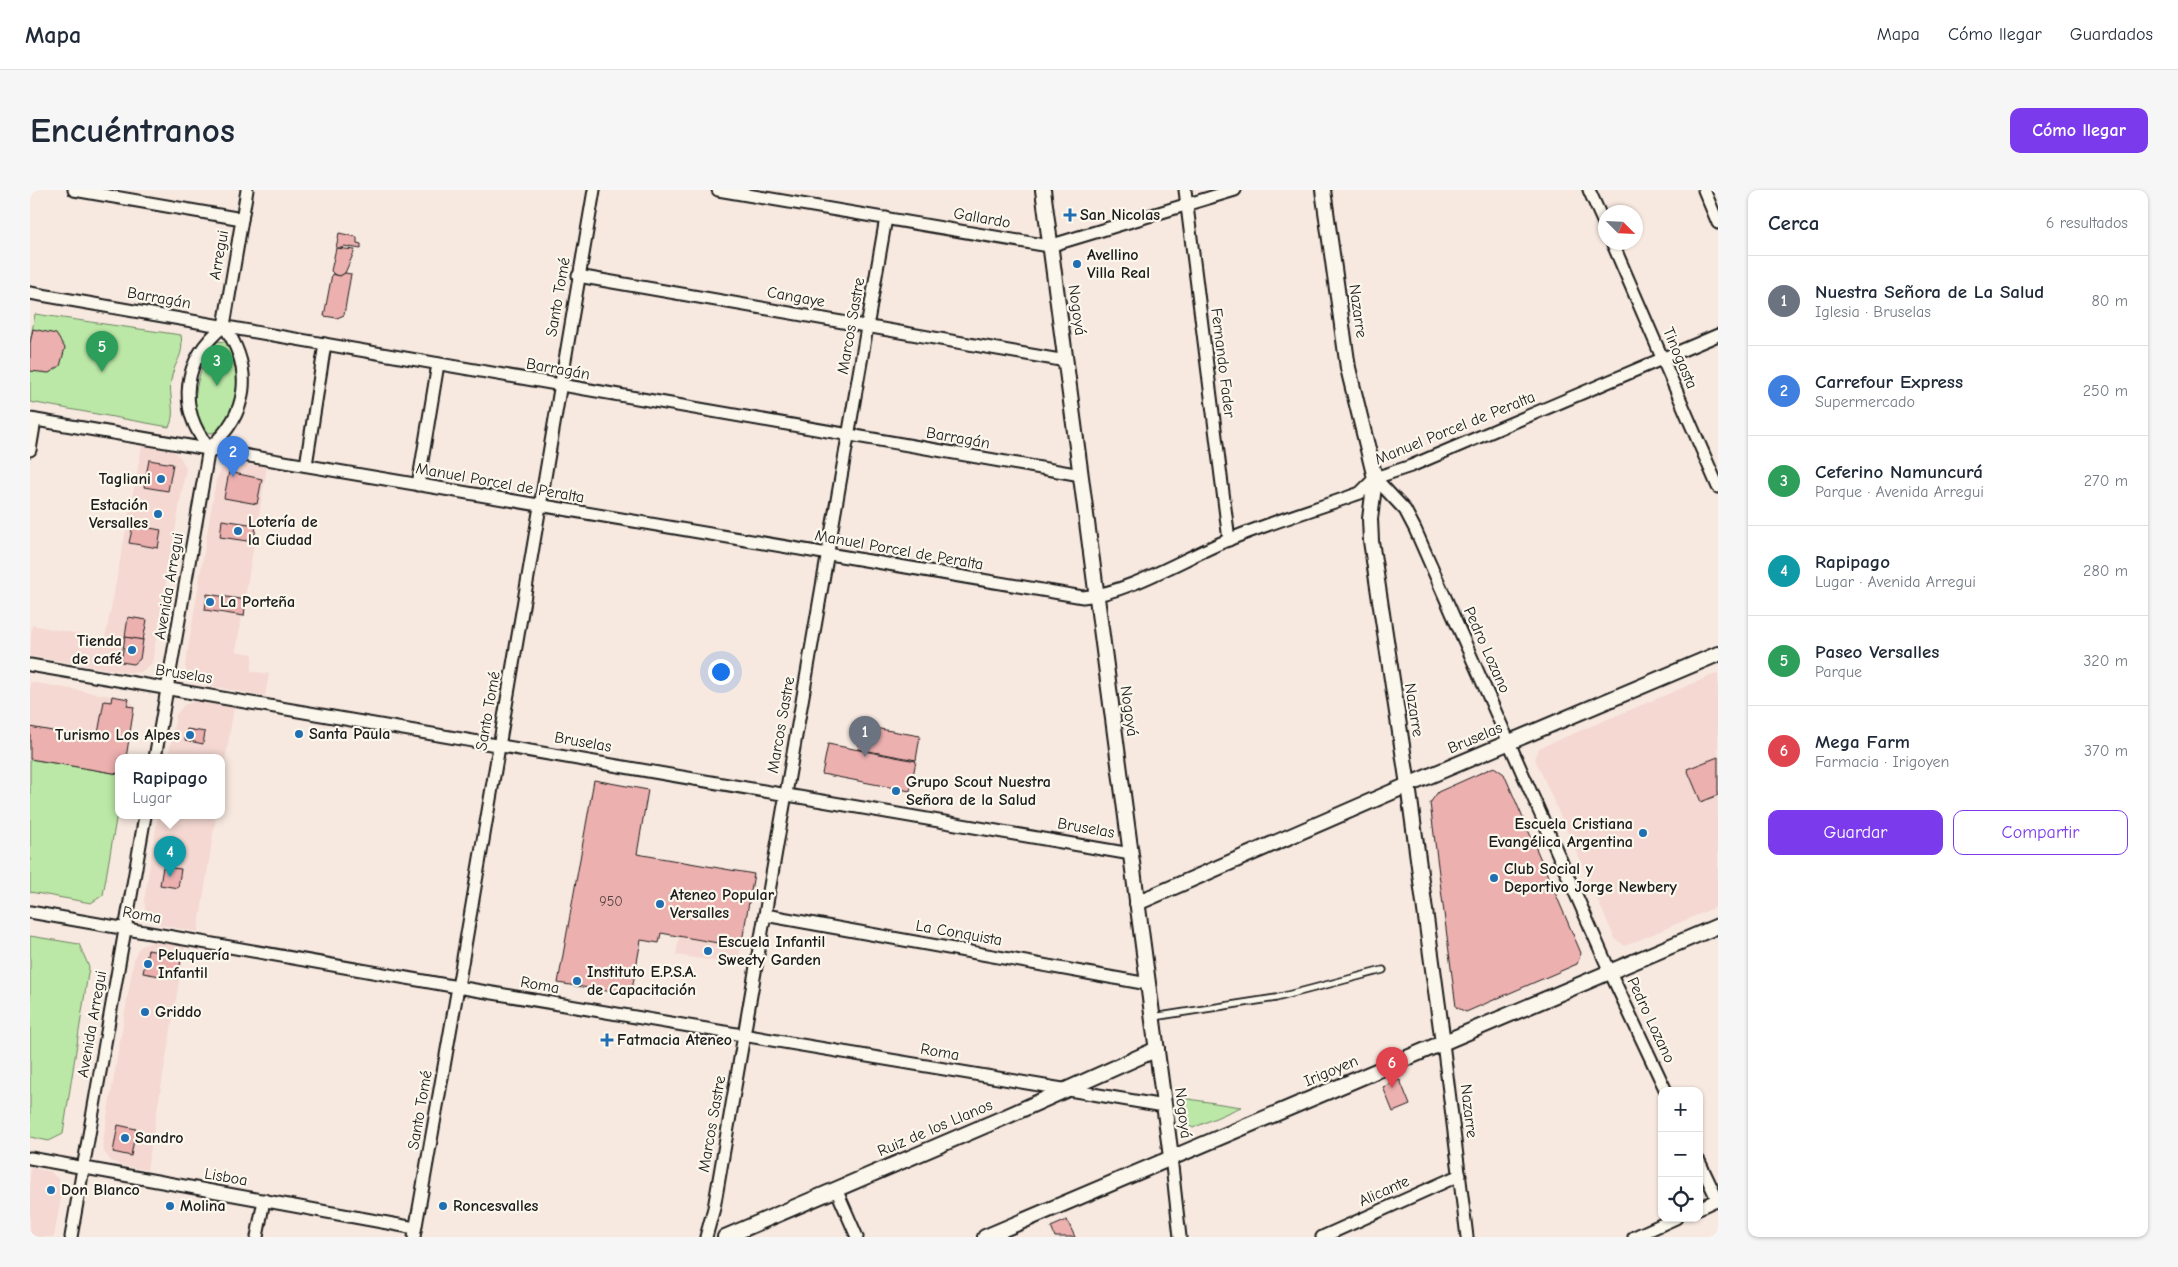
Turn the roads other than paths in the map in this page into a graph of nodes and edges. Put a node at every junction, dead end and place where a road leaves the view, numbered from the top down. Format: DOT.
graph roads {
  1 [pos="74,190"];
  2 [pos="247,190"];
  3 [pos="594,190"];
  4 [pos="718,190"];
  5 [pos="1043,190"];
  6 [pos="1185,190"];
  7 [pos="1235,190"];
  8 [pos="1323,190"];
  9 [pos="1589,190"];
  10 [pos="1704,190"];
  11 [pos="1187,204"];
  12 [pos="1598,210"];
  13 [pos="886,218"];
  14 [pos="242,219"];
  15 [pos="1718,223"];
  16 [pos="1049,246"];
  17 [pos="1615,250"];
  18 [pos="578,276"];
  19 [pos="30,293"];
  20 [pos="224,326"];
  21 [pos="867,326"];
  22 [pos="1718,335"];
  23 [pos="325,344"];
  24 [pos="1663,359"];
  25 [pos="1066,361"];
  26 [pos="438,364"];
  27 [pos="559,386"];
  28 [pos="33,420"];
  29 [pos="849,435"];
  30 [pos="210,448"];
  31 [pos="30,450"];
  32 [pos="306,465"];
  33 [pos="1081,475"];
  34 [pos="1375,478"];
  35 [pos="418,485"];
  36 [pos="1718,487"];
  37 [pos="540,506"];
  38 [pos="1229,540"];
  39 [pos="828,554"];
  40 [pos="1096,596"];
  41 [pos="1718,654"];
  42 [pos="30,665"];
  43 [pos="167,689"];
  44 [pos="1510,742"];
  45 [pos="499,745"];
  46 [pos="156,754"];
  47 [pos="1408,785"];
  48 [pos="786,794"];
  49 [pos="144,819"];
  50 [pos="1130,854"];
  51 [pos="1136,903"];
  52 [pos="30,912"];
  53 [pos="765,915"];
  54 [pos="1718,926"];
  55 [pos="125,929"];
  56 [pos="1383,970"];
  57 [pos="1610,972"];
  58 [pos="1148,984"];
  59 [pos="458,987"];
  60 [pos="1153,1017"];
  61 [pos="744,1036"];
  62 [pos="1443,1043"];
  63 [pos="1157,1049"];
  64 [pos="1664,1087"];
  65 [pos="1068,1090"];
  66 [pos="1164,1106"];
  67 [pos="1171,1157"];
  68 [pos="30,1158"];
  69 [pos="83,1167"];
  70 [pos="1703,1170"];
  71 [pos="1460,1175"];
  72 [pos="836,1189"];
  73 [pos="264,1200"];
  74 [pos="1718,1200"];
  75 [pos="1703,1206"];
  76 [pos="1667,1222"];
  77 [pos="414,1233"];
  78 [pos="71,1237"];
  79 [pos="257,1237"];
  80 [pos="706,1237"];
  81 [pos="724,1237"];
  82 [pos="857,1237"];
  83 [pos="985,1237"];
  84 [pos="1180,1237"];
  85 [pos="1322,1237"];
  86 [pos="1467,1237"];
  87 [pos="1634,1237"];
  1 -- 14 [label="street"];
  2 -- 14 [label="street, Arregui"];
  3 -- 18 [label="street, Santo Tomé"];
  4 -- 13 [label="street, Gallardo"];
  5 -- 16 [label="street, Nogoyá"];
  6 -- 11 [label="street, Fernando Fader"];
  7 -- 11 [label="street, Gallardo"];
  8 -- 34 [label="street, Nazarre"];
  9 -- 12 [label="street"];
  10 -- 15 [label="street"];
  11 -- 16 [label="street, Gallardo"];
  11 -- 38 [label="street, Fernando Fader"];
  13 -- 16 [label="street, Gallardo"];
  13 -- 21 [label="street, Marcos Sastre"];
  14 -- 20 [label="street, Arregui"];
  16 -- 25 [label="street, Nogoyá"];
  17 -- 24 [label="street, Tinogasta"];
  18 -- 21 [label="street, Cangaye"];
  18 -- 27 [label="street, Santo Tomé"];
  19 -- 20 [label="street, Barragán"];
  20 -- 23 [label="street, Barragán"];
  20 -- 30 [label="street"];
  20 -- 30 [label="street"];
  21 -- 25 [label="street, Cangaye"];
  21 -- 29 [label="street, Marcos Sastre"];
  22 -- 24 [label="street, Manuel Porcel de Peralta"];
  23 -- 26 [label="street, Barragán"];
  23 -- 32 [label="street"];
  24 -- 34 [label="street, Manuel Porcel de Peralta"];
  24 -- 36 [label="street, Tinogasta"];
  25 -- 33 [label="street, Nogoyá"];
  26 -- 27 [label="street, Barragán"];
  26 -- 35 [label="street"];
  27 -- 29 [label="street, Barragán"];
  27 -- 37 [label="street, Santo Tomé"];
  28 -- 30 [label="street, Manuel Porcel de Peralta"];
  28 -- 31 [label="street"];
  29 -- 33 [label="street, Barragán"];
  29 -- 39 [label="street, Marcos Sastre"];
  30 -- 32 [label="street, Manuel Porcel de Peralta"];
  30 -- 43 [label="street, Avenida Arregui"];
  32 -- 35 [label="street, Manuel Porcel de Peralta"];
  33 -- 40 [label="street, Nogoyá"];
  34 -- 38 [label="street, Manuel Porcel de Peralta"];
  34 -- 44 [label="street, Pedro Lozano"];
  34 -- 47 [label="street, Nazarre"];
  35 -- 37 [label="street, Manuel Porcel de Peralta"];
  37 -- 39 [label="street, Manuel Porcel de Peralta"];
  37 -- 45 [label="street, Santo Tomé"];
  38 -- 40 [label="street, Manuel Porcel de Peralta"];
  39 -- 40 [label="street, Manuel Porcel de Peralta"];
  39 -- 48 [label="street, Marcos Sastre"];
  40 -- 50 [label="street, Nogoyá"];
  41 -- 44 [label="street, Bruselas"];
  42 -- 43 [label="street, Bruselas"];
  43 -- 45 [label="street, Bruselas"];
  43 -- 46 [label="street, Avenida Arregui"];
  44 -- 47 [label="street, Bruselas"];
  44 -- 57 [label="street, Pedro Lozano"];
  45 -- 48 [label="street, Bruselas"];
  45 -- 59 [label="street, Santo Tomé"];
  47 -- 51 [label="street, Bruselas"];
  47 -- 62 [label="street, Nazarre"];
  48 -- 50 [label="street, Bruselas"];
  48 -- 53 [label="street, Marcos Sastre"];
  49 -- 55 [label="street, Avenida Arregui"];
  50 -- 51 [label="street, Nogoyá"];
  51 -- 58 [label="street, Nogoyá"];
  52 -- 55 [label="street, Roma"];
  53 -- 58 [label="street, La Conquista"];
  53 -- 61 [label="street, Marcos Sastre"];
  54 -- 57 [label="street, Irigoyen"];
  55 -- 59 [label="street, Roma"];
  55 -- 69 [label="street, Avenida Arregui"];
  56 -- 60 [label="lane"];
  57 -- 62 [label="street, Irigoyen"];
  57 -- 64 [label="street, Pedro Lozano"];
  58 -- 60 [label="street, Nogoyá"];
  59 -- 61 [label="street, Roma"];
  59 -- 77 [label="street, Santo Tomé"];
  60 -- 63 [label="street, Nogoyá"];
  61 -- 65 [label="street, Roma"];
  61 -- 80 [label="street, Marcos Sastre"];
  62 -- 67 [label="street, Irigoyen"];
  62 -- 71 [label="street, Nazarre"];
  63 -- 65 [label="street, Ruiz de los Llanos"];
  63 -- 66 [label="street, Nogoyá"];
  65 -- 66 [label="street, Roma"];
  65 -- 72 [label="street, Ruiz de los Llanos"];
  66 -- 67 [label="street, Nogoyá"];
  67 -- 83 [label="street, Irigoyen"];
  67 -- 84 [label="street, Nogoyá"];
  68 -- 69 [label="street, Lisboa"];
  69 -- 73 [label="street, Lisboa"];
  69 -- 78 [label="street, Avenida Arregui"];
  70 -- 74 [label="street"];
  71 -- 85 [label="street, Alicante"];
  71 -- 86 [label="street, Nazarre"];
  72 -- 81 [label="street, Ruiz de los Llanos"];
  72 -- 82 [label="street"];
  73 -- 77 [label="street, Lisboa"];
  73 -- 79 [label="street"];
  74 -- 75 [label="street"];
  76 -- 87 [label="street"];
}
